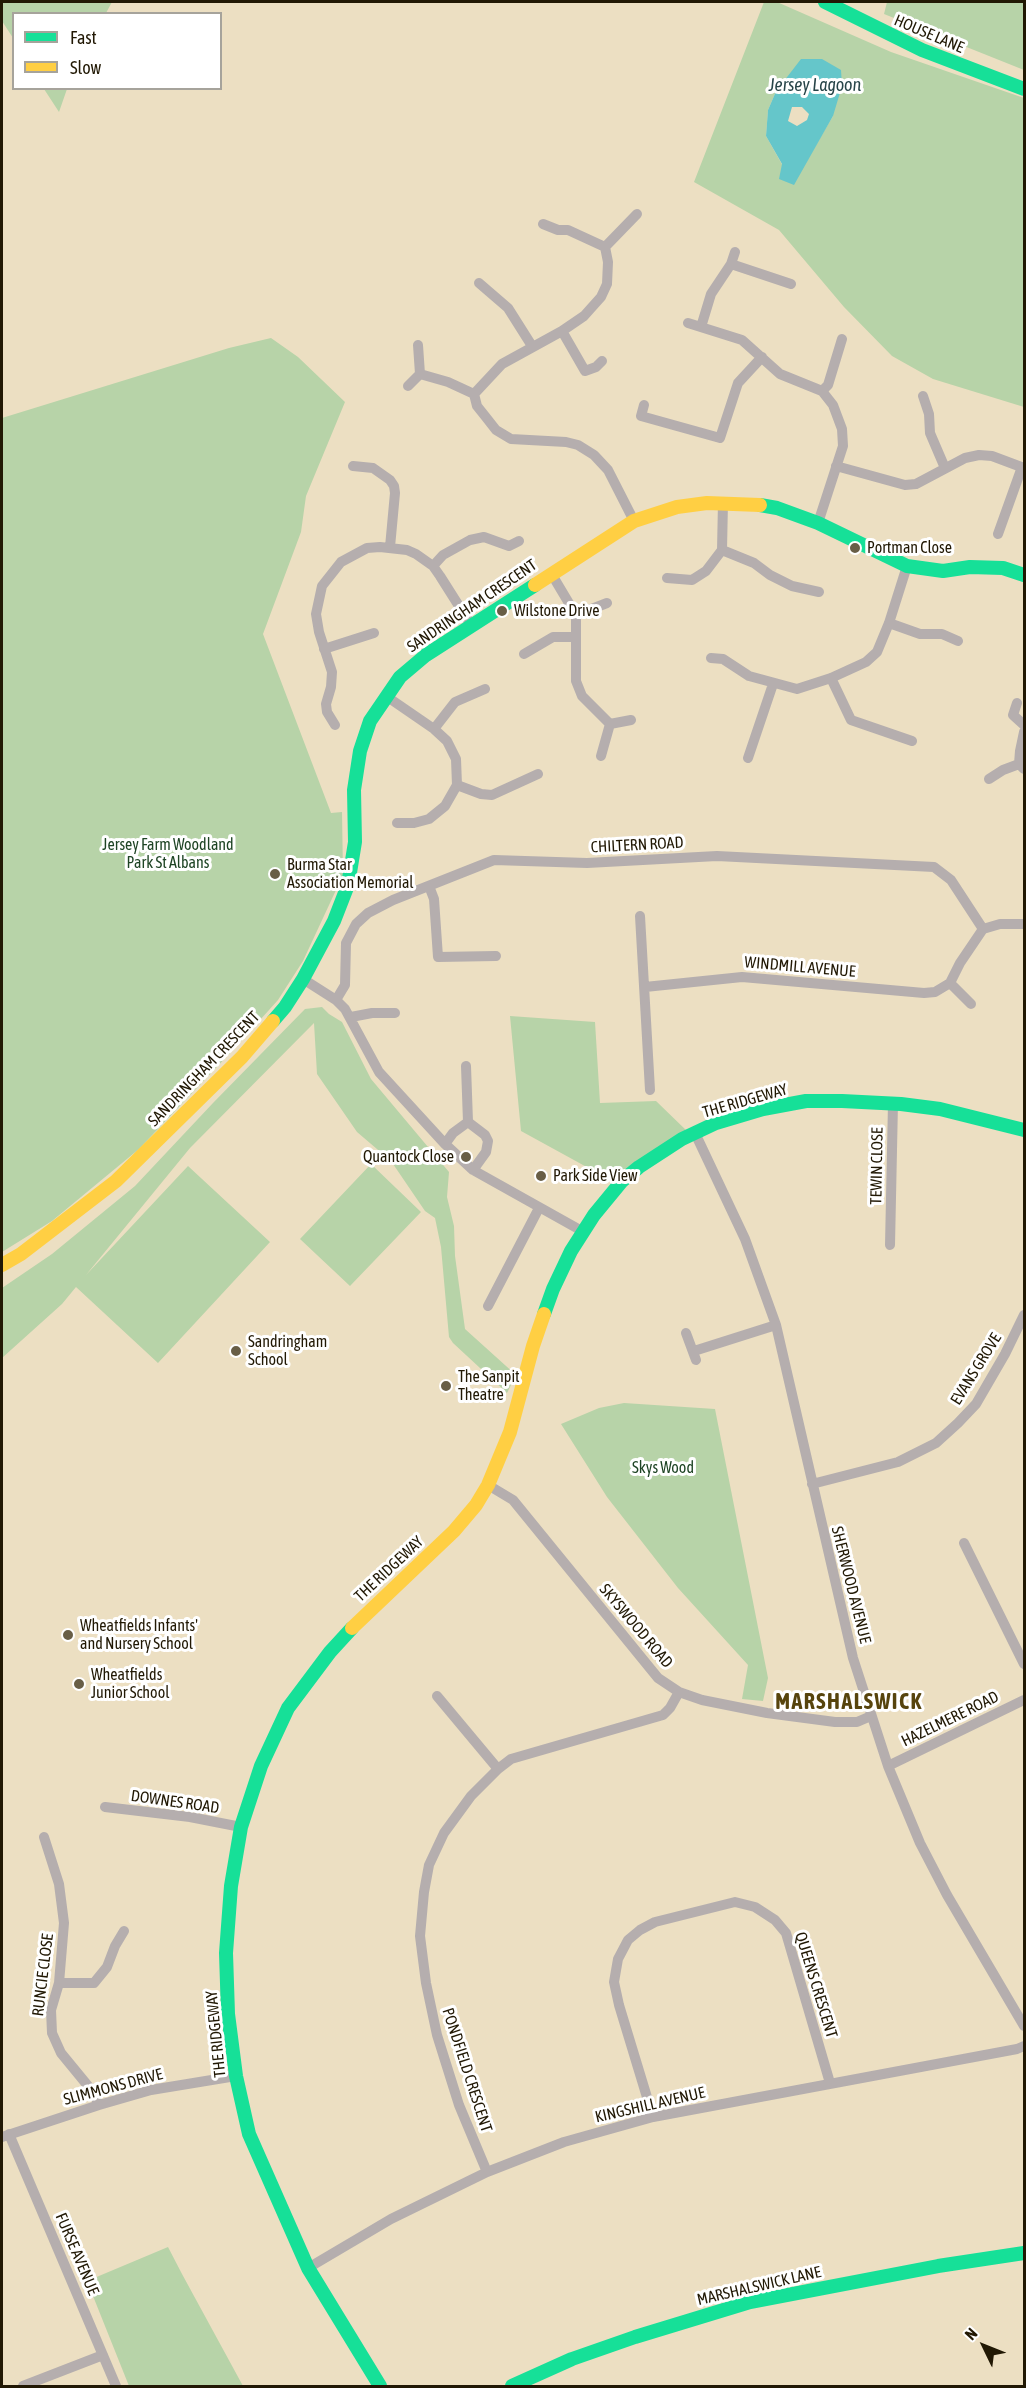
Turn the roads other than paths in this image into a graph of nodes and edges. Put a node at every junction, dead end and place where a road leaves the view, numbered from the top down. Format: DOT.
graph roads {
  1 [pos="825,2"];
  2 [pos="1024,89"];
  3 [pos="637,214"];
  4 [pos="543,224"];
  5 [pos="604,247"];
  6 [pos="735,252"];
  7 [pos="731,264"];
  8 [pos="479,283"];
  9 [pos="791,284"];
  10 [pos="688,323"];
  11 [pos="700,327"];
  12 [pos="562,331"];
  13 [pos="842,339"];
  14 [pos="418,345"];
  15 [pos="532,346"];
  16 [pos="762,357"];
  17 [pos="602,361"];
  18 [pos="420,374"];
  19 [pos="408,386"];
  20 [pos="822,391"];
  21 [pos="474,394"];
  22 [pos="923,396"];
  23 [pos="644,405"];
  24 [pos="353,466"];
  25 [pos="836,466"];
  26 [pos="1023,467"];
  27 [pos="945,468"];
  28 [pos="723,502"];
  29 [pos="634,521"];
  30 [pos="818,523"];
  31 [pos="998,534"];
  32 [pos="519,541"];
  33 [pos="390,547"];
  34 [pos="722,550"];
  35 [pos="433,566"];
  36 [pos="907,566"];
  37 [pos="551,573"];
  38 [pos="1024,575"];
  39 [pos="667,578"];
  40 [pos="819,592"];
  41 [pos="608,603"];
  42 [pos="576,615"];
  43 [pos="889,623"];
  44 [pos="471,625"];
  45 [pos="374,633"];
  46 [pos="576,637"];
  47 [pos="958,641"];
  48 [pos="324,649"];
  49 [pos="524,654"];
  50 [pos="711,658"];
  51 [pos="831,678"];
  52 [pos="773,684"];
  53 [pos="485,689"];
  54 [pos="386,696"];
  55 [pos="1017,703"];
  56 [pos="631,720"];
  57 [pos="610,724"];
  58 [pos="335,725"];
  59 [pos="1024,725"];
  60 [pos="434,729"];
  61 [pos="1024,732"];
  62 [pos="912,741"];
  63 [pos="601,756"];
  64 [pos="748,758"];
  65 [pos="1022,767"];
  66 [pos="538,774"];
  67 [pos="989,779"];
  68 [pos="457,785"];
  69 [pos="397,823"];
  70 [pos="429,886"];
  71 [pos="640,916"];
  72 [pos="1024,924"];
  73 [pos="983,929"];
  74 [pos="496,956"];
  75 [pos="303,979"];
  76 [pos="950,983"];
  77 [pos="645,987"];
  78 [pos="336,1000"];
  79 [pos="970,1004"];
  80 [pos="395,1013"];
  81 [pos="351,1017"];
  82 [pos="466,1066"];
  83 [pos="650,1090"];
  84 [pos="893,1103"];
  85 [pos="468,1122"];
  86 [pos="1024,1130"];
  87 [pos="695,1133"];
  88 [pos="445,1143"];
  89 [pos="473,1170"];
  90 [pos="539,1208"];
  91 [pos="582,1232"];
  92 [pos="890,1245"];
  93 [pos="2,1265"];
  94 [pos="488,1306"];
  95 [pos="1024,1315"];
  96 [pos="776,1325"];
  97 [pos="686,1333"];
  98 [pos="812,1484"];
  99 [pos="488,1485"];
  100 [pos="964,1543"];
  101 [pos="1024,1664"];
  102 [pos="679,1692"];
  103 [pos="437,1696"];
  104 [pos="1024,1700"];
  105 [pos="871,1716"];
  106 [pos="888,1766"];
  107 [pos="498,1769"];
  108 [pos="105,1807"];
  109 [pos="241,1827"];
  110 [pos="44,1837"];
  111 [pos="124,1931"];
  112 [pos="59,1983"];
  113 [pos="1024,2026"];
  114 [pos="1024,2046"];
  115 [pos="236,2076"];
  116 [pos="830,2083"];
  117 [pos="99,2105"];
  118 [pos="653,2117"];
  119 [pos="5,2136"];
  120 [pos="487,2172"];
  121 [pos="1024,2253"];
  122 [pos="308,2268"];
  123 [pos="103,2355"];
  124 [pos="23,2386"];
  125 [pos="116,2386"];
  126 [pos="380,2386"];
  127 [pos="512,2386"];
  1 -- 2 [label="street, HOUSE LANE"];
  3 -- 5 [label="street"];
  4 -- 5 [label="street"];
  5 -- 12 [label="street"];
  6 -- 7 [label="street"];
  7 -- 9 [label="street"];
  7 -- 11 [label="street"];
  8 -- 15 [label="street"];
  10 -- 11 [label="street"];
  11 -- 16 [label="street"];
  12 -- 15 [label="street"];
  12 -- 17 [label="street"];
  13 -- 20 [label="street"];
  14 -- 18 [label="street"];
  15 -- 21 [label="street"];
  16 -- 20 [label="street"];
  16 -- 23 [label="street"];
  18 -- 19 [label="street"];
  18 -- 21 [label="street"];
  20 -- 25 [label="street"];
  21 -- 29 [label="street"];
  22 -- 27 [label="street"];
  24 -- 33 [label="street"];
  25 -- 27 [label="street"];
  25 -- 30 [label="street"];
  26 -- 27 [label="street"];
  26 -- 31 [label="street"];
  28 -- 29 [label="street, SANDRINGHAM CRESCENT"];
  28 -- 30 [label="street, SANDRINGHAM CRESCENT"];
  28 -- 34 [label="street"];
  29 -- 37 [label="street, SANDRINGHAM CRESCENT"];
  30 -- 36 [label="street, SANDRINGHAM CRESCENT"];
  32 -- 35 [label="street"];
  33 -- 35 [label="street"];
  33 -- 48 [label="street"];
  34 -- 39 [label="street"];
  34 -- 40 [label="street"];
  35 -- 44 [label="street"];
  36 -- 38 [label="street, SANDRINGHAM CRESCENT"];
  36 -- 43 [label="street"];
  37 -- 42 [label="street"];
  37 -- 44 [label="street, SANDRINGHAM CRESCENT"];
  41 -- 42 [label="street"];
  42 -- 46 [label="street"];
  43 -- 47 [label="street"];
  43 -- 51 [label="street"];
  44 -- 54 [label="street, SANDRINGHAM CRESCENT"];
  45 -- 48 [label="street"];
  46 -- 49 [label="street"];
  46 -- 57 [label="street"];
  48 -- 58 [label="street"];
  50 -- 52 [label="street"];
  51 -- 52 [label="street"];
  51 -- 62 [label="street"];
  52 -- 64 [label="street"];
  53 -- 60 [label="street"];
  54 -- 60 [label="street"];
  54 -- 75 [label="street, SANDRINGHAM CRESCENT"];
  55 -- 59 [label="street"];
  56 -- 57 [label="street"];
  57 -- 63 [label="street"];
  60 -- 68 [label="street"];
  61 -- 65 [label="street"];
  65 -- 67 [label="street"];
  66 -- 68 [label="street"];
  68 -- 69 [label="street"];
  70 -- 73 [label="street, CHILTERN ROAD"];
  70 -- 74 [label="street"];
  70 -- 78 [label="street, CHILTERN ROAD"];
  71 -- 77 [label="street"];
  72 -- 73 [label="street"];
  73 -- 76 [label="street"];
  75 -- 78 [label="street"];
  75 -- 93 [label="street, SANDRINGHAM CRESCENT"];
  76 -- 77 [label="street, WINDMILL AVENUE"];
  76 -- 79 [label="street"];
  77 -- 83 [label="street"];
  78 -- 81 [label="street"];
  80 -- 81 [label="street"];
  81 -- 88 [label="street"];
  82 -- 85 [label="street"];
  84 -- 86 [label="street, THE RIDGEWAY"];
  84 -- 87 [label="street, THE RIDGEWAY"];
  84 -- 92 [label="street, TEWIN CLOSE"];
  85 -- 88 [label="street"];
  85 -- 89 [label="street"];
  87 -- 91 [label="street, THE RIDGEWAY"];
  87 -- 96 [label="street, SHERWOOD AVENUE"];
  88 -- 89 [label="street"];
  89 -- 90 [label="street"];
  90 -- 91 [label="street"];
  90 -- 94 [label="street"];
  91 -- 99 [label="street, THE RIDGEWAY"];
  95 -- 98 [label="street, EVANS GROVE"];
  96 -- 97 [label="street"];
  96 -- 98 [label="street, SHERWOOD AVENUE"];
  98 -- 105 [label="street, SHERWOOD AVENUE"];
  99 -- 102 [label="street, SKYSWOOD ROAD"];
  99 -- 109 [label="street, THE RIDGEWAY"];
  100 -- 101 [label="street"];
  102 -- 105 [label="street, SKYSWOOD ROAD"];
  102 -- 107 [label="street, PONDFIELD CRESCENT"];
  103 -- 107 [label="street"];
  104 -- 106 [label="street, HAZELMERE ROAD"];
  105 -- 106 [label="street, SHERWOOD AVENUE"];
  106 -- 113 [label="street, SHERWOOD AVENUE"];
  107 -- 120 [label="street, PONDFIELD CRESCENT"];
  108 -- 109 [label="street, DOWNES ROAD"];
  109 -- 115 [label="street, THE RIDGEWAY"];
  110 -- 112 [label="street, RUNCIE CLOSE"];
  111 -- 112 [label="street"];
  112 -- 117 [label="street, RUNCIE CLOSE"];
  114 -- 116 [label="street, KINGSHILL AVENUE"];
  115 -- 117 [label="street, SLIMMONS DRIVE"];
  115 -- 122 [label="street, THE RIDGEWAY"];
  116 -- 118 [label="street, KINGSHILL AVENUE"];
  116 -- 118 [label="street, QUEENS CRESCENT"];
  117 -- 119 [label="street, SLIMMONS DRIVE"];
  118 -- 120 [label="street, KINGSHILL AVENUE"];
  119 -- 123 [label="street, FURSE AVENUE"];
  120 -- 122 [label="street, KINGSHILL AVENUE"];
  121 -- 127 [label="street, MARSHALSWICK LANE"];
  122 -- 126 [label="street, THE RIDGEWAY"];
  123 -- 124 [label="street"];
  123 -- 125 [label="street, FURSE AVENUE"];
}
